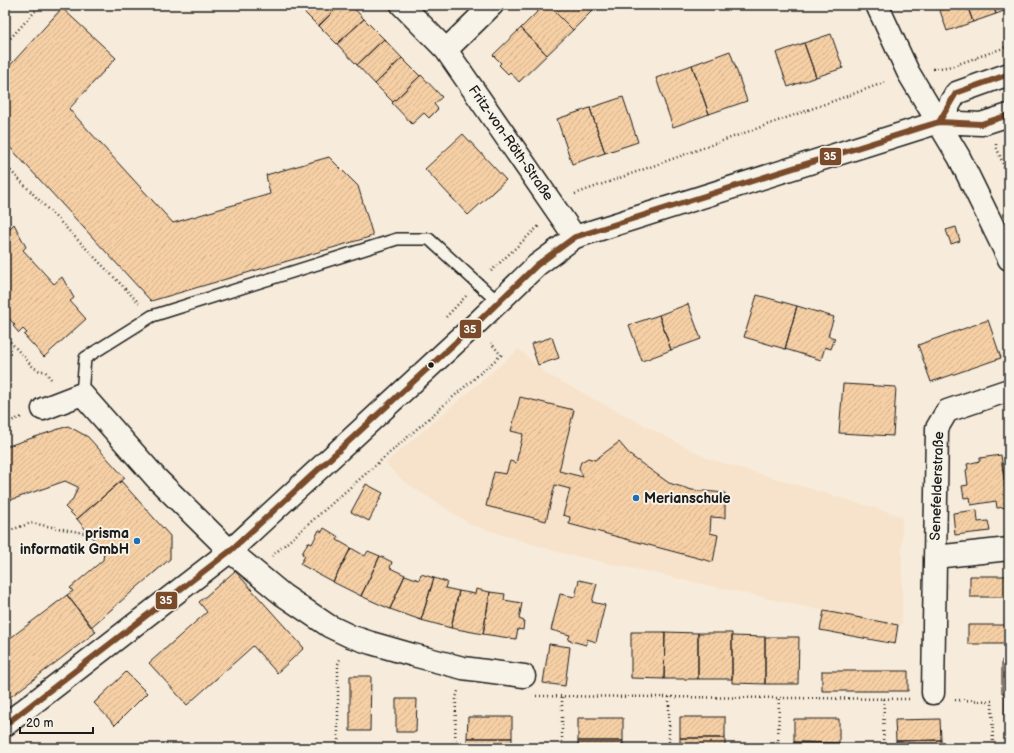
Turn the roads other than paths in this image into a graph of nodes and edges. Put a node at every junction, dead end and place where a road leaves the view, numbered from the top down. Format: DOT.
graph roads {
  1 [pos="402,5"];
  2 [pos="492,5"];
  3 [pos="877,5"];
  4 [pos="446,50"];
  5 [pos="1009,74"];
  6 [pos="1007,115"];
  7 [pos="939,122"];
  8 [pos="575,237"];
  9 [pos="1009,259"];
  10 [pos="498,302"];
  11 [pos="1009,390"];
  12 [pos="82,394"];
  13 [pos="43,409"];
  14 [pos="1009,549"];
  15 [pos="230,551"];
  16 [pos="935,558"];
  17 [pos="524,676"];
  18 [pos="933,696"];
  19 [pos="5,725"];
  1 -- 4 [label="street, Fritz-von-Röth-Straße"];
  2 -- 4 [label="street"];
  3 -- 7 [label="street"];
  4 -- 8 [label="street, Fritz-von-Röth-Straße"];
  5 -- 7 [label="street"];
  6 -- 7 [label="street"];
  7 -- 8 [label="street"];
  7 -- 9 [label="street"];
  8 -- 10 [label="street"];
  10 -- 12 [label="lane"];
  10 -- 15 [label="street"];
  11 -- 16 [label="street, Senefelderstraße"];
  12 -- 13 [label="street"];
  12 -- 15 [label="street"];
  14 -- 16 [label="street, Senefelderstraße"];
  15 -- 17 [label="street"];
  15 -- 19 [label="street"];
  16 -- 18 [label="street, Senefelderstraße"];
}
